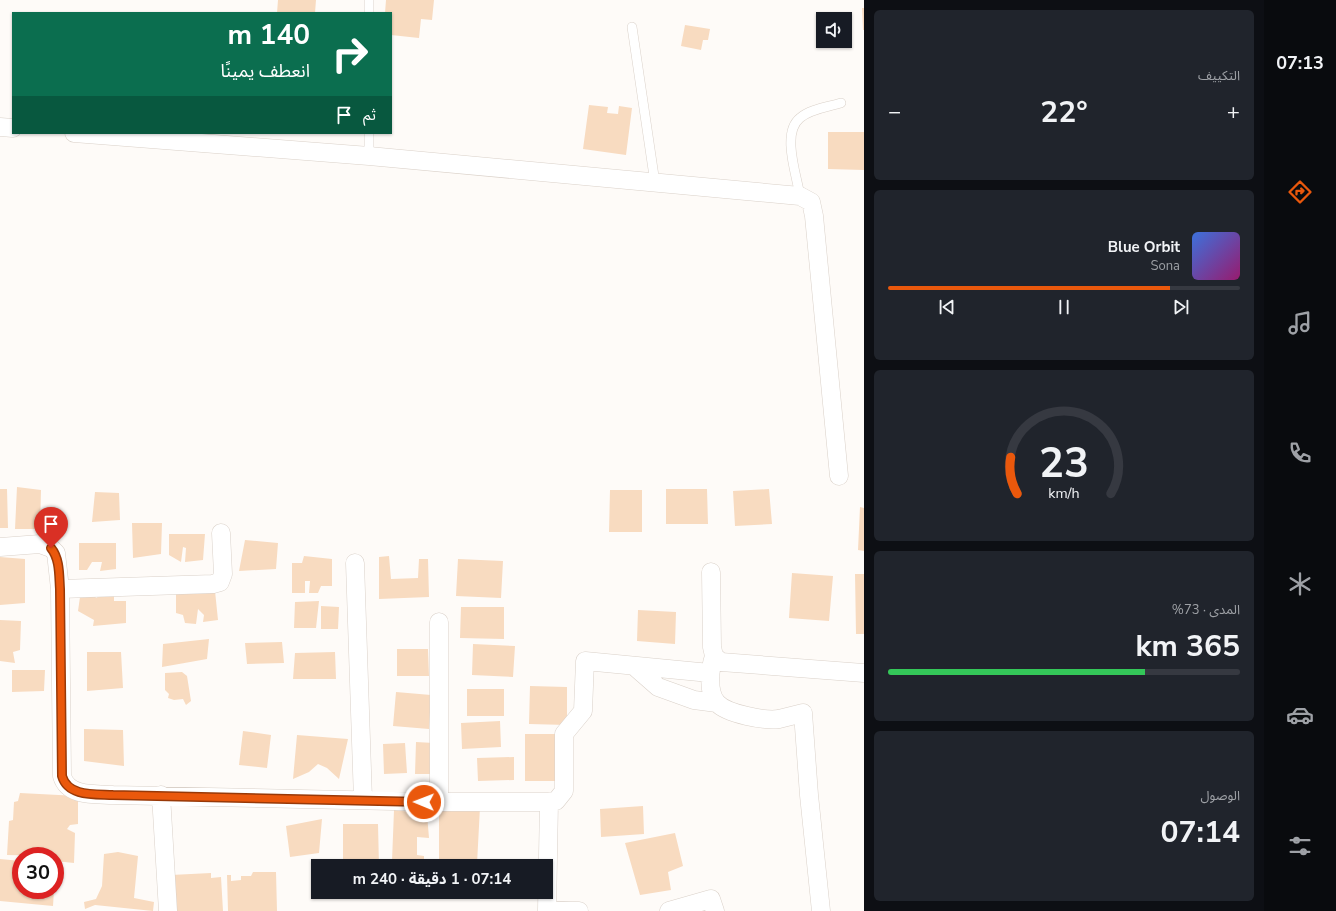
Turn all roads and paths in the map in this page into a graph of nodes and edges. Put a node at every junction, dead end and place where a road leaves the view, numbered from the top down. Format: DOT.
graph roads {
  1 [pos="369,0"];
  2 [pos="369,12"];
  3 [pos="632,27"];
  4 [pos="841,103"];
  5 [pos="0,127"];
  6 [pos="12,128"];
  7 [pos="87,134"];
  8 [pos="369,134"];
  9 [pos="369,156"];
  10 [pos="655,183"];
  11 [pos="800,196"];
  12 [pos="839,476"];
  13 [pos="221,533"];
  14 [pos="0,547"];
  15 [pos="355,563"];
  16 [pos="712,572"];
  17 [pos="60,589"];
  18 [pos="439,622"];
  19 [pos="714,656"];
  20 [pos="634,666"];
  21 [pos="864,673"];
  22 [pos="710,674"];
  23 [pos="717,703"];
  24 [pos="161,795"];
  25 [pos="363,800"];
  26 [pos="439,802"];
  27 [pos="549,802"];
  28 [pos="168,911"];
  29 [pos="579,911"];
  30 [pos="669,911"];
  31 [pos="716,911"];
  32 [pos="821,911"];
  1 -- 2 [label="lane"];
  3 -- 10 [label="lane"];
  4 -- 11 [label="lane"];
  5 -- 6 [label="street"];
  7 -- 9 [label="street"];
  8 -- 9 [label="lane"];
  9 -- 10 [label="street"];
  10 -- 11 [label="street"];
  11 -- 12 [label="street"];
  13 -- 17 [label="street"];
  14 -- 17 [label="street"];
  15 -- 25 [label="street"];
  16 -- 19 [label="street"];
  17 -- 24 [label="street"];
  18 -- 26 [label="street"];
  19 -- 21 [label="street"];
  19 -- 22 [label="street"];
  20 -- 22 [label="street"];
  20 -- 23 [label="street"];
  20 -- 27 [label="street"];
  22 -- 23 [label="street"];
  23 -- 32 [label="street"];
  24 -- 25 [label="street"];
  24 -- 28 [label="street"];
  25 -- 26 [label="street"];
  26 -- 27 [label="street"];
  27 -- 29 [label="street"];
  30 -- 31 [label="street"];
}
